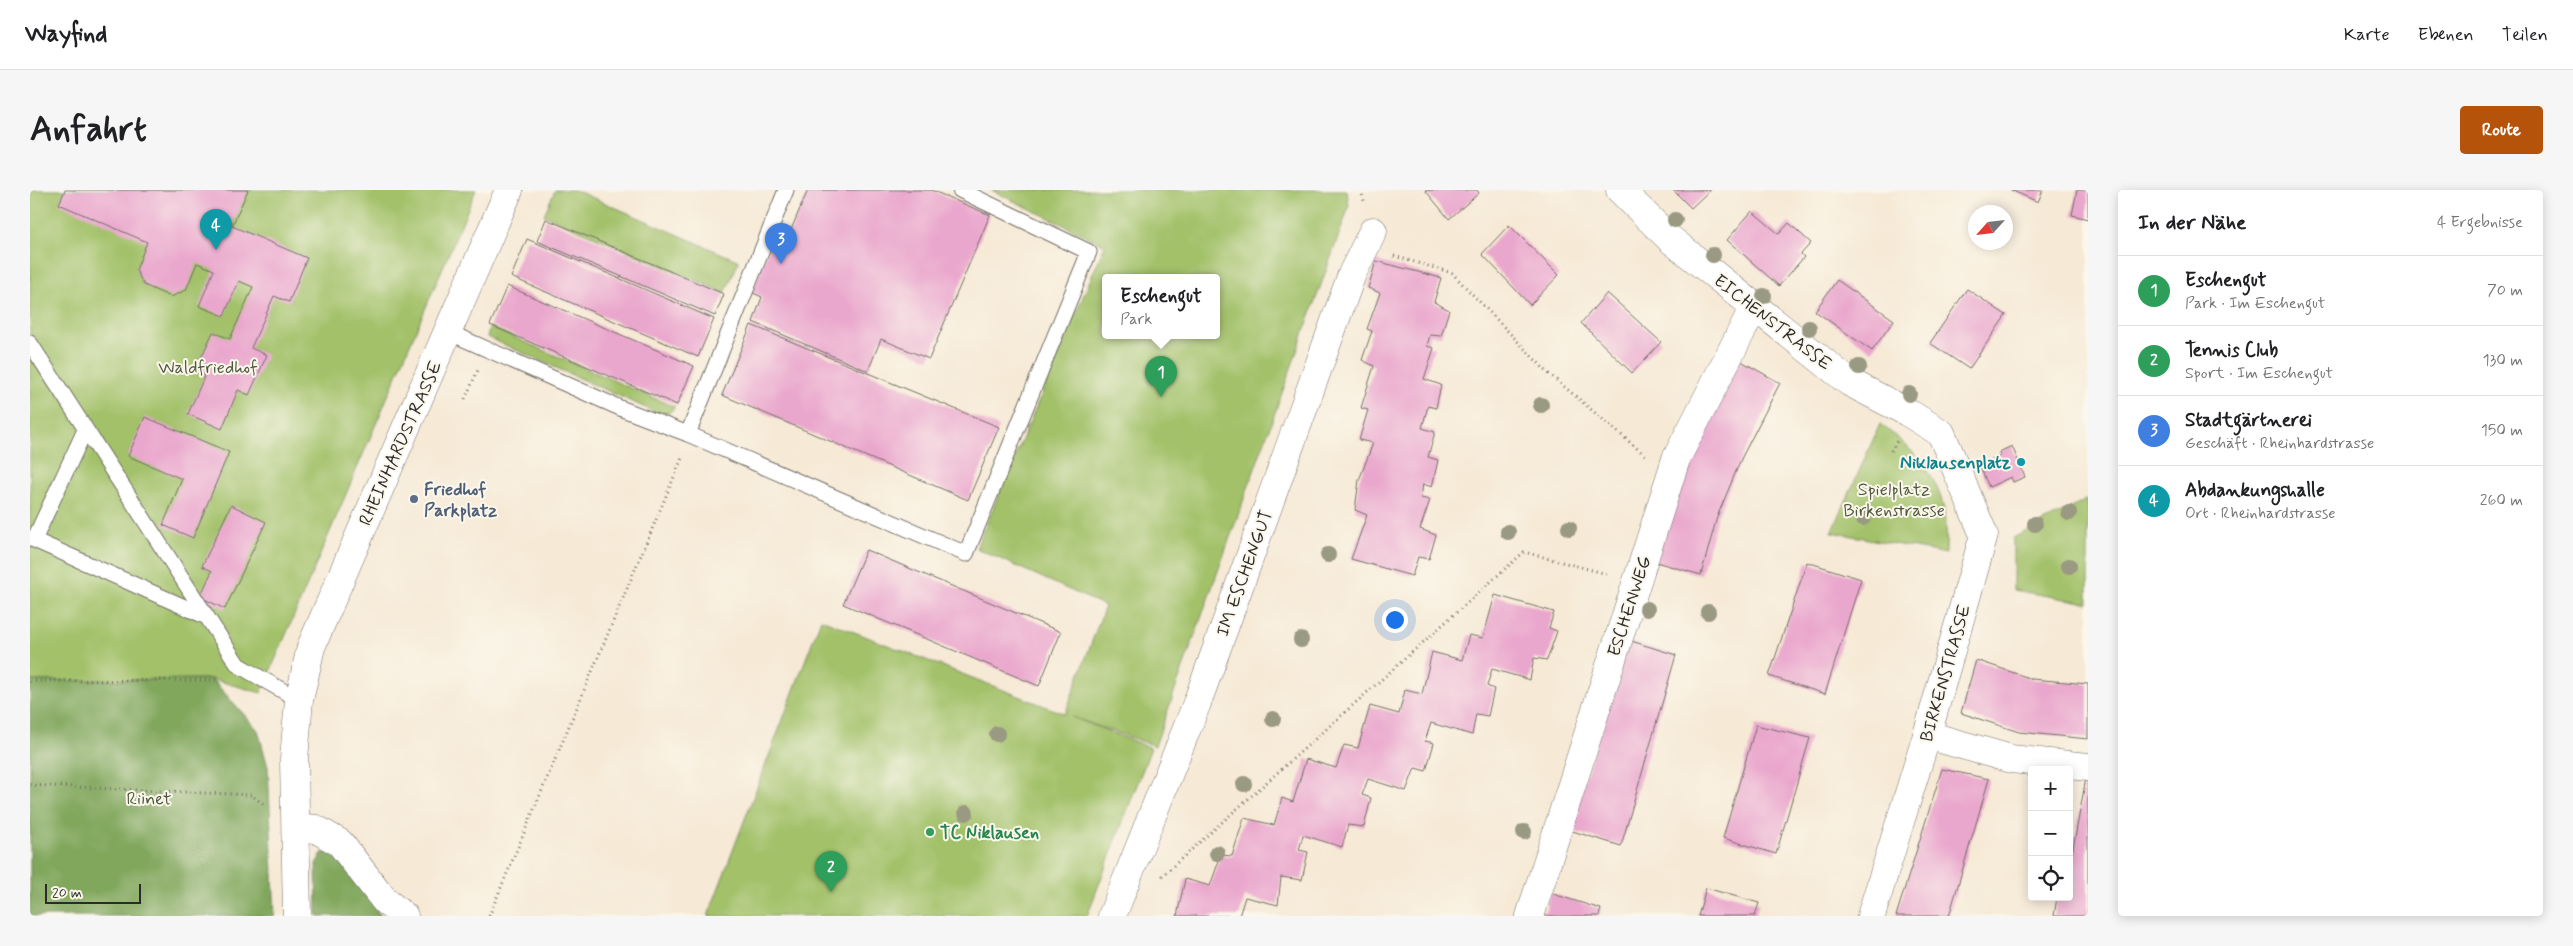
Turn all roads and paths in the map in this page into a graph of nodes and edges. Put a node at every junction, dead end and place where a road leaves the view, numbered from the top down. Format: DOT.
graph roads {
  1 [pos="509,190"];
  2 [pos="786,190"];
  3 [pos="960,190"];
  4 [pos="1620,190"];
  5 [pos="1370,240"];
  6 [pos="1754,307"];
  7 [pos="448,332"];
  8 [pos="30,343"];
  9 [pos="487,350"];
  10 [pos="465,399"];
  11 [pos="85,430"];
  12 [pos="1941,433"];
  13 [pos="690,434"];
  14 [pos="1644,454"];
  15 [pos="1637,581"];
  16 [pos="207,617"];
  17 [pos="30,681"];
  18 [pos="220,681"];
  19 [pos="299,700"];
  20 [pos="1928,735"];
  21 [pos="2088,768"];
  22 [pos="30,785"];
  23 [pos="296,827"];
  24 [pos="1155,883"];
  25 [pos="297,916"];
  26 [pos="404,916"];
  27 [pos="489,916"];
  28 [pos="1112,916"];
  29 [pos="1530,916"];
  30 [pos="1871,916"];
  1 -- 7 [label="street, RHEINHARDSTRASSE"];
  2 -- 13 [label="lane"];
  3 -- 13 [label="lane"];
  4 -- 6 [label="street, EICHENSTRASSE"];
  5 -- 14 [label="path"];
  5 -- 28 [label="street, IM ESCHENGUT"];
  6 -- 12 [label="street, EICHENSTRASSE"];
  6 -- 15 [label="street, ESCHENWEG"];
  7 -- 9 [label="lane"];
  7 -- 19 [label="street, RHEINHARDSTRASSE"];
  8 -- 11 [label="lane"];
  9 -- 10 [label="path"];
  9 -- 13 [label="lane"];
  11 -- 16 [label="lane"];
  11 -- 16 [label="lane"];
  12 -- 20 [label="street, BIRKENSTRASSE"];
  13 -- 27 [label="path"];
  15 -- 24 [label="path"];
  15 -- 29 [label="street, ESCHENWEG"];
  16 -- 19 [label="lane"];
  17 -- 18 [label="path"];
  19 -- 23 [label="street, RHEINHARDSTRASSE"];
  20 -- 21 [label="street"];
  20 -- 30 [label="street, BIRKENSTRASSE"];
  22 -- 23 [label="path"];
  23 -- 25 [label="street, RHEINHARDSTRASSE"];
  23 -- 26 [label="street"];
}
